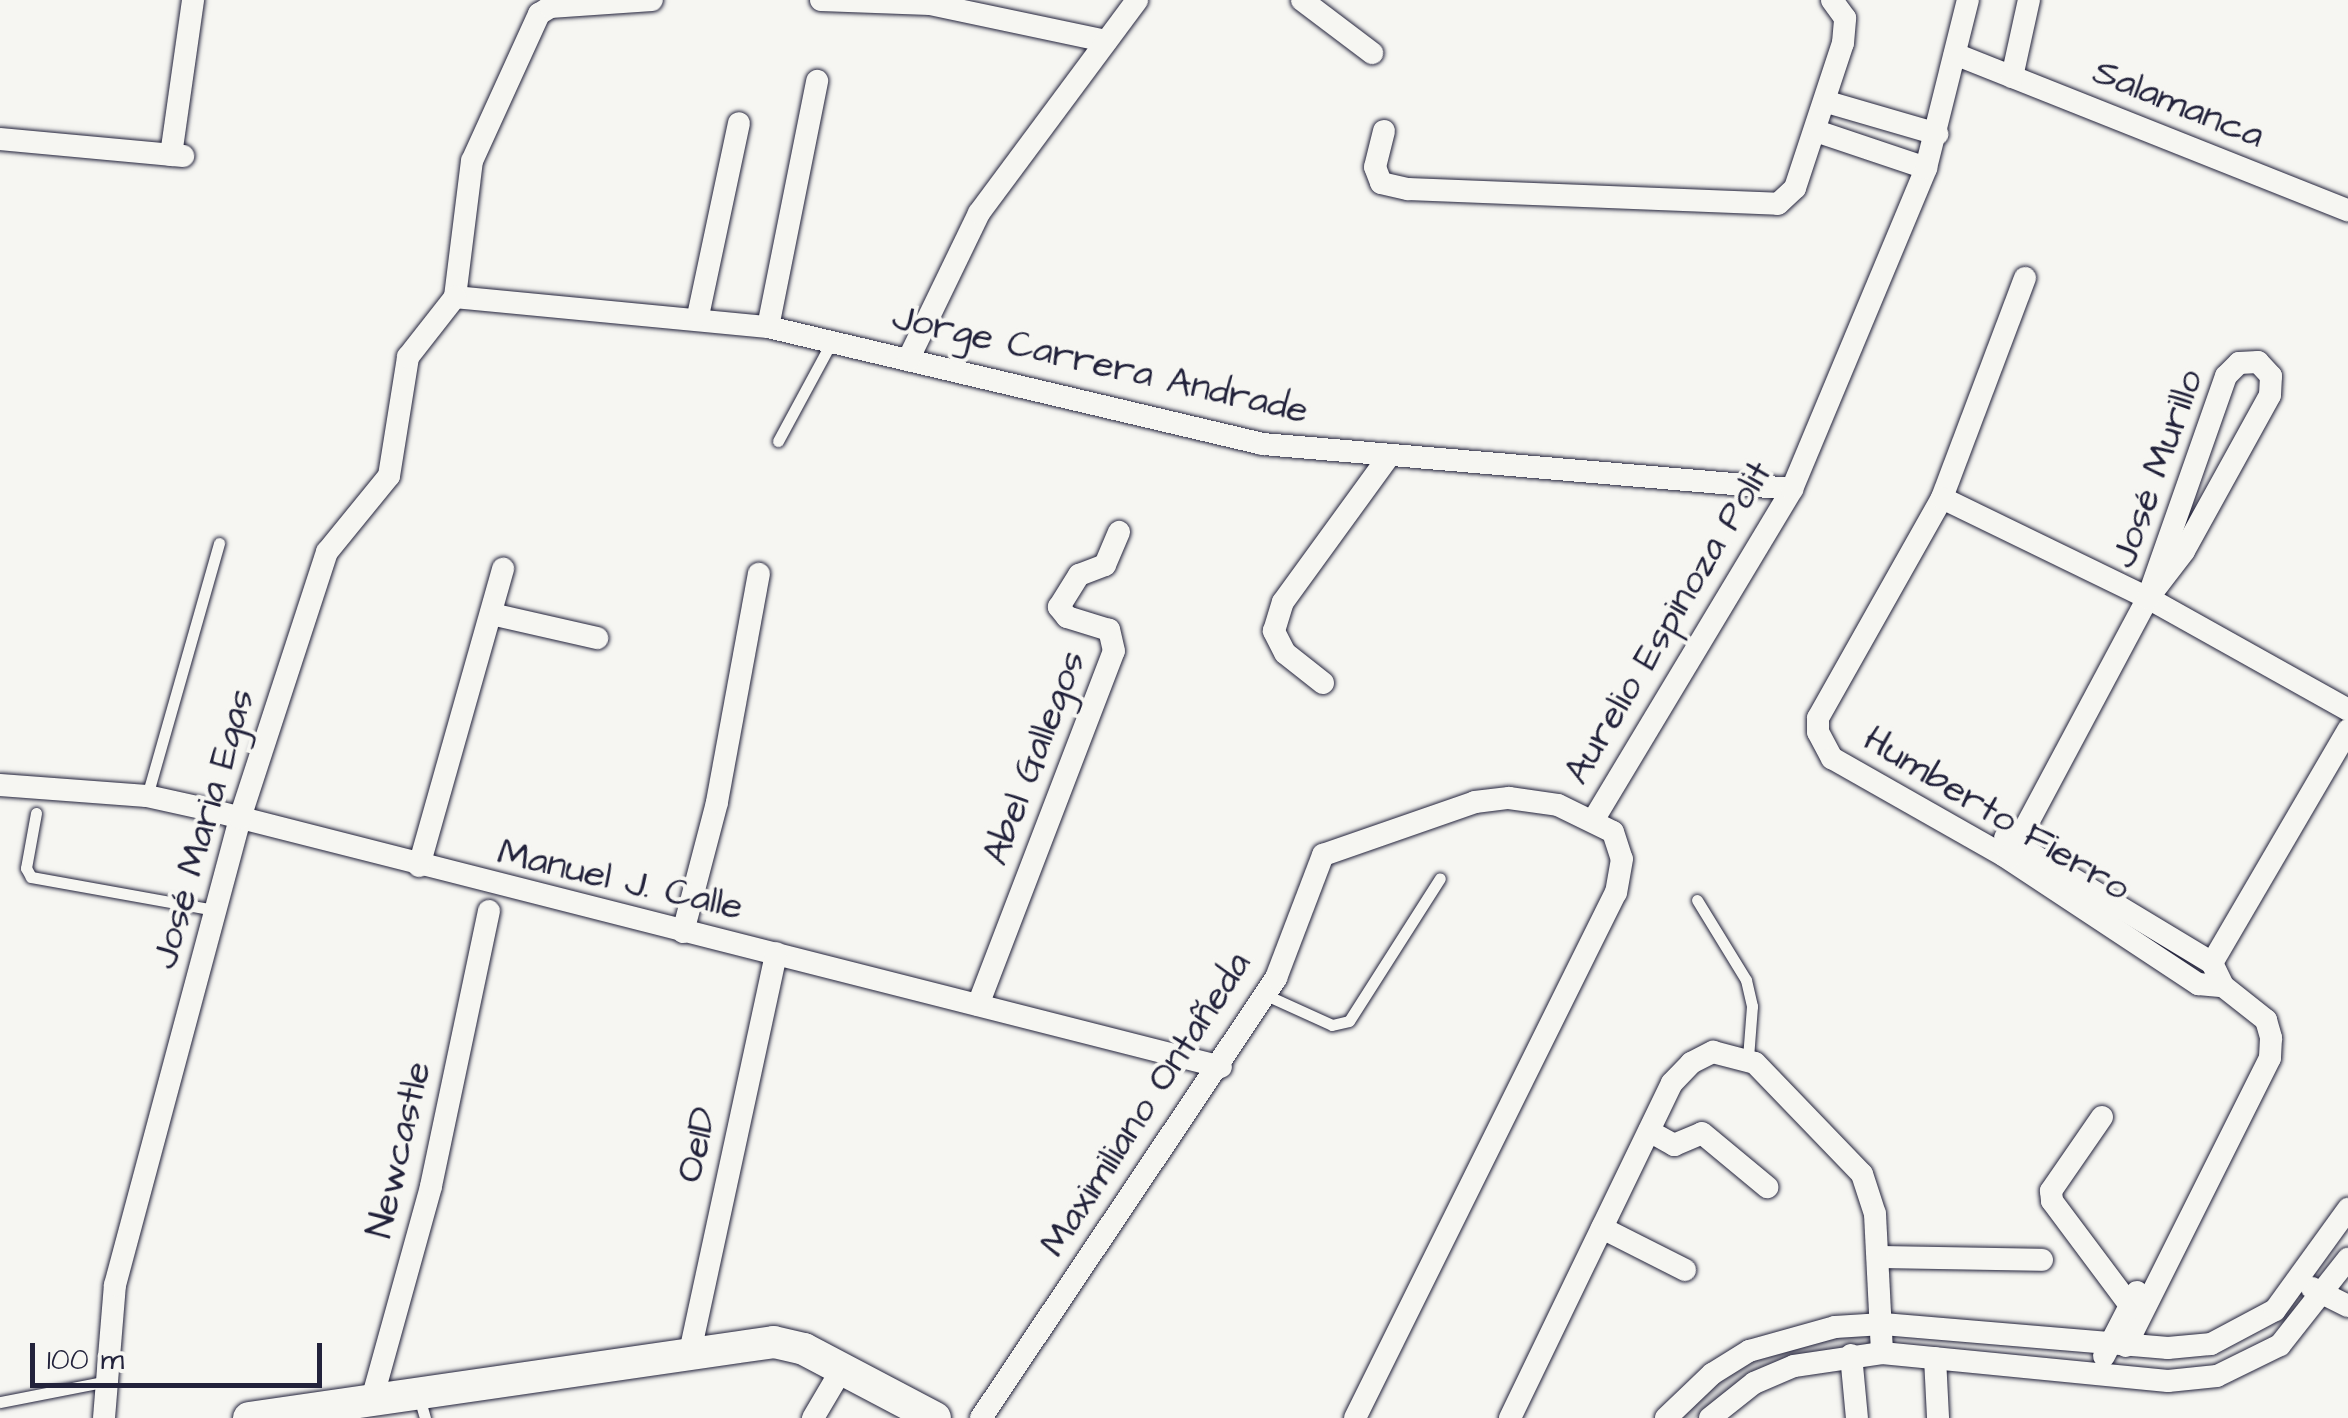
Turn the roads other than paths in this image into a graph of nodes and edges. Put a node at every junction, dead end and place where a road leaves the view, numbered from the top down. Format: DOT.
graph roads {
  1 [pos="192,0"];
  2 [pos="652,0"];
  3 [pos="821,0"];
  4 [pos="1136,0"];
  5 [pos="1302,0"];
  6 [pos="1832,0"];
  7 [pos="2028,0"];
  8 [pos="1965,1"];
  9 [pos="1106,41"];
  10 [pos="1372,53"];
  11 [pos="1955,54"];
  12 [pos="2012,78"];
  13 [pos="817,80"];
  14 [pos="1826,102"];
  15 [pos="1898,122"];
  16 [pos="739,123"];
  17 [pos="1384,130"];
  18 [pos="1816,131"];
  19 [pos="1937,134"];
  20 [pos="0,139"];
  21 [pos="1888,154"];
  22 [pos="1926,168"];
  23 [pos="2348,210"];
  24 [pos="2025,278"];
  25 [pos="455,297"];
  26 [pos="698,316"];
  27 [pos="768,327"];
  28 [pos="832,341"];
  29 [pos="908,360"];
  30 [pos="778,441"];
  31 [pos="1389,456"];
  32 [pos="1792,489"];
  33 [pos="1942,498"];
  34 [pos="1120,532"];
  35 [pos="219,543"];
  36 [pos="503,569"];
  37 [pos="760,574"];
  38 [pos="2148,598"];
  39 [pos="492,614"];
  40 [pos="597,638"];
  41 [pos="1324,684"];
  42 [pos="2348,710"];
  43 [pos="2348,730"];
  44 [pos="0,786"];
  45 [pos="147,796"];
  46 [pos="36,813"];
  47 [pos="240,818"];
  48 [pos="1594,819"];
  49 [pos="2012,852"];
  50 [pos="419,866"];
  51 [pos="1440,878"];
  52 [pos="1697,900"];
  53 [pos="214,910"];
  54 [pos="489,910"];
  55 [pos="683,932"];
  56 [pos="776,954"];
  57 [pos="2212,963"];
  58 [pos="2223,986"];
  59 [pos="1266,995"];
  60 [pos="978,1005"];
  61 [pos="1748,1058"];
  62 [pos="1221,1067"];
  63 [pos="2102,1116"];
  64 [pos="1649,1131"];
  65 [pos="1766,1188"];
  66 [pos="2348,1209"];
  67 [pos="1602,1228"];
  68 [pos="1878,1257"];
  69 [pos="2348,1259"];
  70 [pos="2042,1260"];
  71 [pos="2163,1266"];
  72 [pos="1684,1270"];
  73 [pos="2304,1278"];
  74 [pos="2327,1291"];
  75 [pos="2129,1304"];
  76 [pos="2348,1306"];
  77 [pos="1883,1324"];
  78 [pos="2116,1344"];
  79 [pos="690,1352"];
  80 [pos="1882,1353"];
  81 [pos="1851,1355"];
  82 [pos="1935,1358"];
  83 [pos="842,1369"];
  84 [pos="2102,1374"];
  85 [pos="103,1382"];
  86 [pos="0,1402"];
  87 [pos="371,1403"];
  88 [pos="422,1406"];
  89 [pos="104,1418"];
  90 [pos="250,1418"];
  91 [pos="813,1418"];
  92 [pos="934,1418"];
  93 [pos="980,1418"];
  94 [pos="1355,1418"];
  95 [pos="1510,1418"];
  96 [pos="1666,1418"];
  97 [pos="1710,1418"];
  98 [pos="1858,1418"];
  99 [pos="1938,1418"];
  1 -- 20 [label="street"];
  2 -- 25 [label="street"];
  3 -- 9 [label="street"];
  4 -- 9 [label="street"];
  5 -- 10 [label="street"];
  6 -- 14 [label="street"];
  7 -- 12 [label="street"];
  8 -- 11 [label="street, Aurelio Espinoza Polit"];
  9 -- 29 [label="street"];
  11 -- 12 [label="street, Salamanca"];
  11 -- 19 [label="street, Aurelio Espinoza Polit"];
  12 -- 23 [label="street, Salamanca"];
  13 -- 27 [label="street"];
  14 -- 15 [label="street"];
  14 -- 18 [label="street"];
  15 -- 19 [label="street"];
  15 -- 21 [label="street"];
  16 -- 26 [label="street"];
  17 -- 18 [label="street"];
  18 -- 21 [label="street"];
  19 -- 22 [label="street, Aurelio Espinoza Polit"];
  21 -- 22 [label="street"];
  22 -- 32 [label="street, Aurelio Espinoza Polit"];
  24 -- 33 [label="street"];
  25 -- 26 [label="street, Jorge Carrera Andrade"];
  25 -- 47 [label="street, José Maria Egas"];
  26 -- 27 [label="street, Jorge Carrera Andrade"];
  27 -- 28 [label="street, Jorge Carrera Andrade"];
  28 -- 29 [label="street, Jorge Carrera Andrade"];
  28 -- 30 [label="lane"];
  29 -- 31 [label="street, Jorge Carrera Andrade"];
  31 -- 32 [label="street, Jorge Carrera Andrade"];
  31 -- 41 [label="street"];
  32 -- 48 [label="street, Aurelio Espinoza Polit"];
  33 -- 38 [label="street"];
  33 -- 49 [label="street, Humberto Fierro"];
  34 -- 60 [label="street, Abel Gallegos"];
  35 -- 45 [label="lane"];
  36 -- 39 [label="street"];
  37 -- 55 [label="street"];
  38 -- 38 [label="street, José Murillo"];
  38 -- 42 [label="street"];
  38 -- 49 [label="street, José Murillo"];
  39 -- 40 [label="street"];
  39 -- 50 [label="street"];
  43 -- 57 [label="street"];
  44 -- 45 [label="street, Manuel J. Calle"];
  45 -- 47 [label="street, Manuel J. Calle"];
  46 -- 53 [label="lane"];
  47 -- 50 [label="street, Manuel J. Calle"];
  47 -- 53 [label="street, José Maria Egas"];
  48 -- 59 [label="street, Maximiliano Ontañeda"];
  48 -- 94 [label="street, Aurelio Espinoza Polit"];
  49 -- 57 [label="street, Humberto Fierro"];
  49 -- 58 [label="street, Humberto Fierro"];
  50 -- 55 [label="street, Manuel J. Calle"];
  51 -- 59 [label="lane"];
  52 -- 61 [label="lane"];
  53 -- 85 [label="street, José Maria Egas"];
  54 -- 87 [label="street, Newcastle"];
  55 -- 56 [label="street, Manuel J. Calle"];
  56 -- 60 [label="street, Manuel J. Calle"];
  56 -- 79 [label="street, Oe1D"];
  57 -- 58 [label="street, Humberto Fierro"];
  58 -- 71 [label="street, Humberto Fierro"];
  59 -- 62 [label="street, Maximiliano Ontañeda"];
  60 -- 62 [label="street, Manuel J. Calle"];
  61 -- 64 [label="street"];
  61 -- 68 [label="street"];
  62 -- 93 [label="street, Maximiliano Ontañeda"];
  63 -- 75 [label="street"];
  64 -- 65 [label="street"];
  64 -- 67 [label="street"];
  66 -- 73 [label="street"];
  67 -- 72 [label="street"];
  67 -- 95 [label="street"];
  68 -- 70 [label="street"];
  68 -- 77 [label="street"];
  69 -- 74 [label="street"];
  71 -- 75 [label="street"];
  71 -- 78 [label="street"];
  73 -- 74 [label="street"];
  73 -- 78 [label="street"];
  74 -- 76 [label="street"];
  74 -- 84 [label="street"];
  75 -- 78 [label="street"];
  77 -- 78 [label="street"];
  77 -- 80 [label="street"];
  77 -- 96 [label="street"];
  78 -- 84 [label="street"];
  79 -- 83 [label="main road"];
  79 -- 88 [label="main road"];
  80 -- 81 [label="street"];
  80 -- 82 [label="street"];
  81 -- 97 [label="street"];
  81 -- 98 [label="street"];
  82 -- 84 [label="street"];
  82 -- 99 [label="street"];
  83 -- 91 [label="street"];
  83 -- 92 [label="main road"];
  85 -- 86 [label="lane"];
  85 -- 89 [label="street, José Maria Egas"];
  87 -- 88 [label="main road"];
  87 -- 90 [label="main road"];
}
